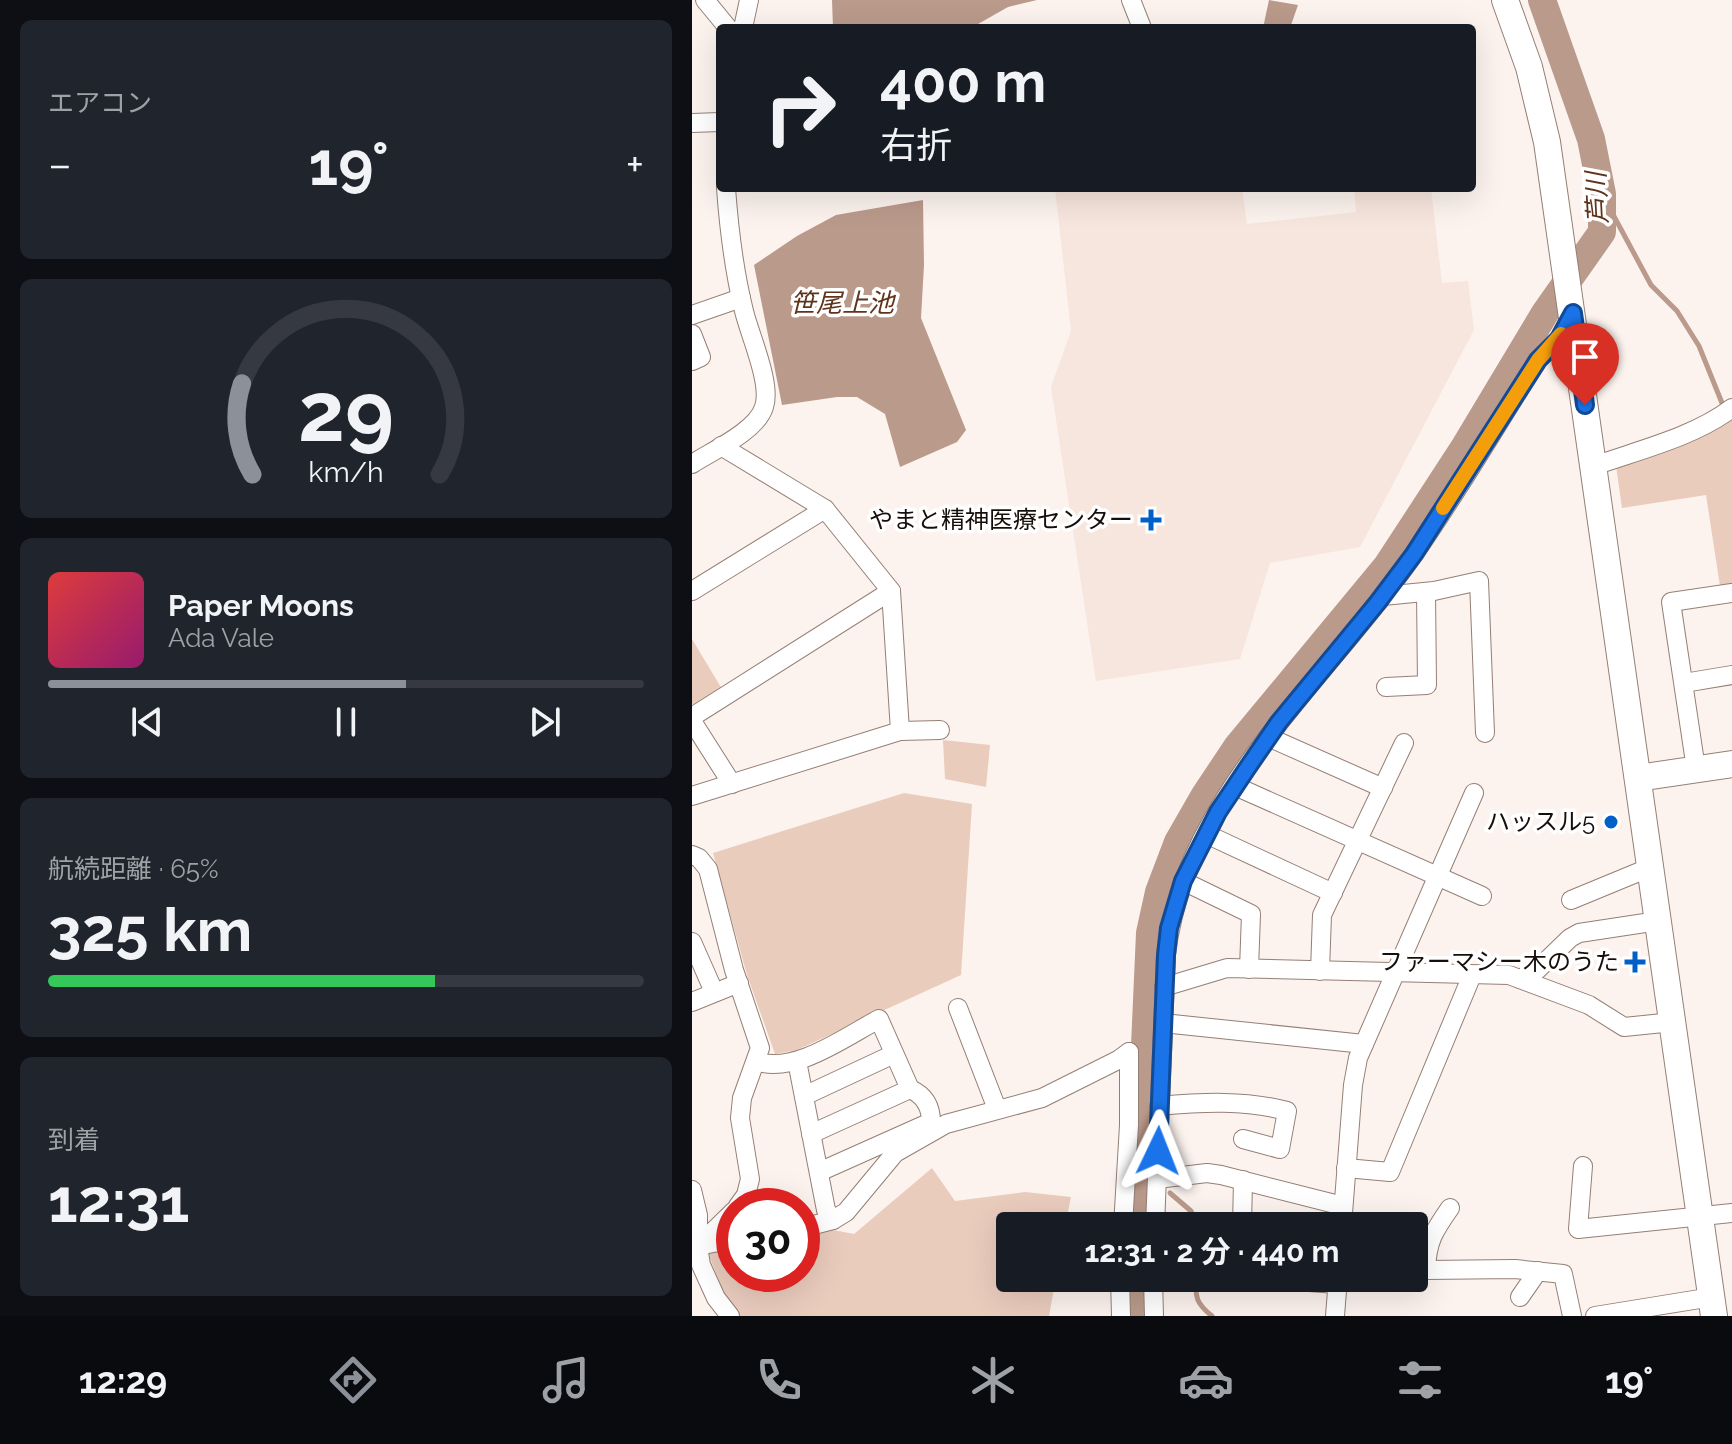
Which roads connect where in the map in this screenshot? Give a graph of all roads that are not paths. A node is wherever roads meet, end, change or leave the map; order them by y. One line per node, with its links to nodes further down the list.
1 (705, 0): 5 (street)
2 (749, 0): 6 (street)
3 (1131, 0): 7 (street)
4 (1505, 0): 12 (street)
5 (725, 24)
6 (744, 24)
7 (1140, 24)
8 (716, 122): 9 (street)
9 (692, 123)
10 (726, 192): 11 (street)
11 (741, 298): 13 (street); 17 (street)
12 (1572, 306): 19 (street); 25 (street)
13 (692, 315)
14 (692, 334): 15 (street)
15 (692, 361)
16 (1726, 413): 19 (street)
17 (721, 446): 18 (street); 20 (street)
18 (692, 464)
19 (1594, 466): 37 (street)
20 (825, 509): 21 (street); 22 (street)
21 (692, 591)
22 (891, 591): 29 (street); 31 (street)
23 (1426, 592): 25 (street); 28 (street); 32 (street)
24 (1732, 593): 27 (street)
25 (1383, 596): 33 (street)
26 (1732, 675): 27 (street)
27 (1684, 683): 36 (street)
28 (1386, 687)
29 (692, 719): 38 (street)
30 (940, 730): 31 (street)
31 (900, 731): 38 (street)
32 (1485, 733)
33 (1268, 737): 39 (street); 40 (street)
34 (1404, 743): 40 (street)
35 (1732, 764): 36 (street)
36 (1696, 769): 37 (street)
37 (1638, 778): 46 (street)
38 (732, 784): 42 (street)
39 (1235, 786): 43 (street); 44 (street)
40 (1383, 788): 44 (street)
41 (1474, 793): 47 (street)
42 (692, 796)
43 (1206, 834): 48 (street); 49 (street)
44 (1358, 840): 47 (street); 49 (street)
45 (696, 863): 59 (street)
46 (1651, 867): 51 (street); 52 (street)
47 (1437, 876): 50 (street); 56 (street)
48 (1183, 881): 54 (street); 61 (street)
49 (1333, 893): 55 (street)
50 (1482, 896)
51 (1571, 900)
52 (1658, 921): 58 (street); 64 (street)
53 (692, 942): 60 (street)
54 (1249, 969): 55 (street); 61 (street)
55 (1320, 971): 56 (street)
56 (1393, 974): 57 (street); 66 (street)
57 (1472, 975): 58 (street); 79 (street)
58 (1520, 979): 64 (street)
59 (739, 983): 62 (street); 70 (street)
60 (711, 985)
61 (1164, 987): 65 (street)
62 (692, 1002)
63 (958, 1008): 75 (street)
64 (1673, 1022): 92 (street)
65 (1163, 1023): 66 (street); 68 (street)
66 (1364, 1044): 79 (street)
67 (1129, 1052): 68 (street); 75 (street); 87 (street)
68 (1162, 1052): 74 (street)
69 (894, 1054): 71 (street); 72 (street); 73 (street)
70 (756, 1061): 71 (street); 83 (street)
71 (797, 1061): 73 (street)
72 (910, 1089): 76 (street); 80 (street)
73 (804, 1096): 76 (street)
74 (1159, 1106): 77 (street); 81 (street)
75 (997, 1109): 93 (street)
76 (811, 1134): 80 (street)
77 (1243, 1139)
78 (1583, 1166): 92 (street)
79 (1346, 1168): 85 (street)
80 (819, 1172): 93 (street)
81 (1157, 1179): 82 (street); 88 (street)
82 (1243, 1180): 85 (street); 89 (street)
83 (748, 1188)
84 (692, 1190): 97 (street)
85 (1343, 1206): 90 (street)
86 (1450, 1208): 98 (street)
87 (1124, 1212)
88 (1156, 1212)
89 (1242, 1212)
90 (1343, 1212)
91 (1732, 1213): 92 (street)
92 (1700, 1216): 103 (street)
93 (833, 1220): 94 (street)
94 (820, 1223)
95 (716, 1228): 97 (street)
96 (716, 1243): 97 (street)
97 (695, 1247): 105 (street)
98 (1538, 1271): 102 (street); 108 (street)
99 (1120, 1292): 106 (street)
100 (1153, 1292): 107 (street)
101 (1336, 1292): 104 (street)
102 (1520, 1297)
103 (1713, 1307): 109 (street)
104 (1335, 1315)
105 (730, 1316)
106 (1121, 1316)
107 (1154, 1316)
108 (1572, 1316)
109 (1600, 1316)

